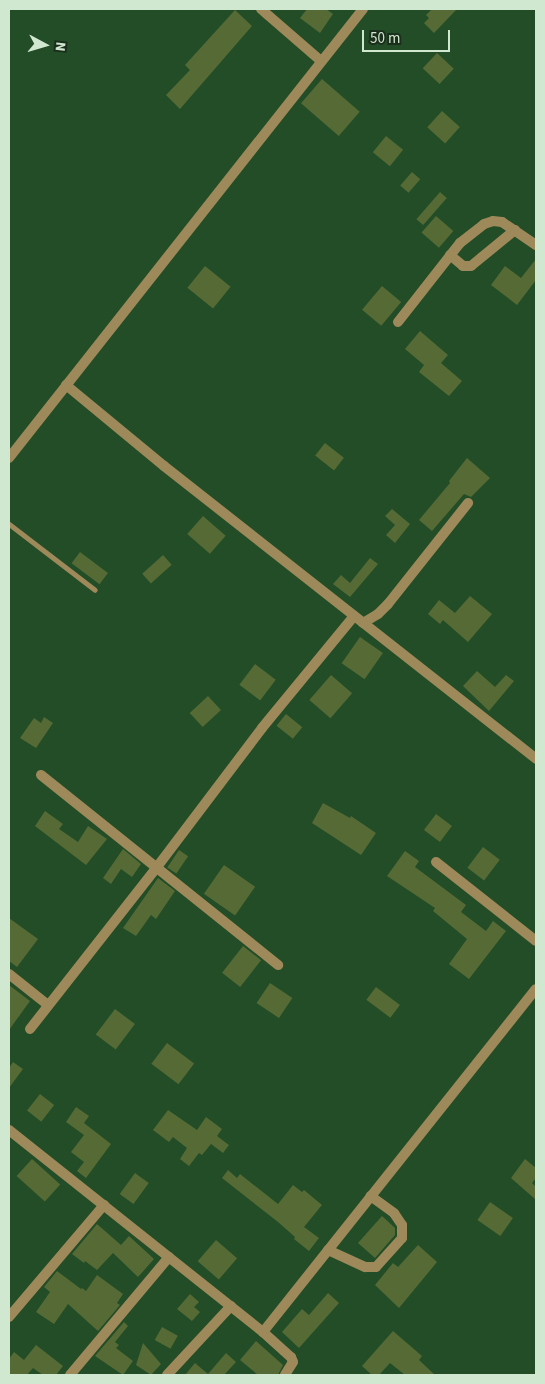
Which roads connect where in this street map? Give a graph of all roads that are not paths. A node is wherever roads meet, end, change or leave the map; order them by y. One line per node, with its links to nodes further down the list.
1 (261, 9): 3 (street)
2 (363, 9): 3 (street)
3 (321, 61): 8 (street)
4 (515, 230): 5 (street); 6 (street); 6 (street)
5 (536, 245)
6 (450, 255): 7 (street)
7 (398, 322)
8 (66, 385): 9 (street); 13 (street)
9 (9, 458)
10 (468, 503): 14 (street)
11 (9, 524): 12 (lane)
12 (95, 590)
13 (354, 616): 14 (street); 18 (street)
14 (362, 623): 15 (street)
15 (536, 758)
16 (41, 775): 18 (street)
17 (436, 862): 19 (street)
18 (157, 867): 20 (street); 23 (street)
19 (536, 941)
20 (278, 965)
21 (9, 974): 23 (street)
22 (536, 989): 26 (street)
23 (48, 1006): 24 (street)
24 (30, 1029)
25 (9, 1130): 27 (street)
26 (371, 1196): 28 (street); 28 (street)
27 (104, 1205): 29 (street); 31 (street)
28 (328, 1250): 32 (street)
29 (169, 1257): 30 (street); 33 (street)
30 (231, 1306): 32 (street); 34 (street)
31 (9, 1316)
32 (263, 1332): 35 (street)
33 (70, 1375)
34 (168, 1375)
35 (285, 1375)

